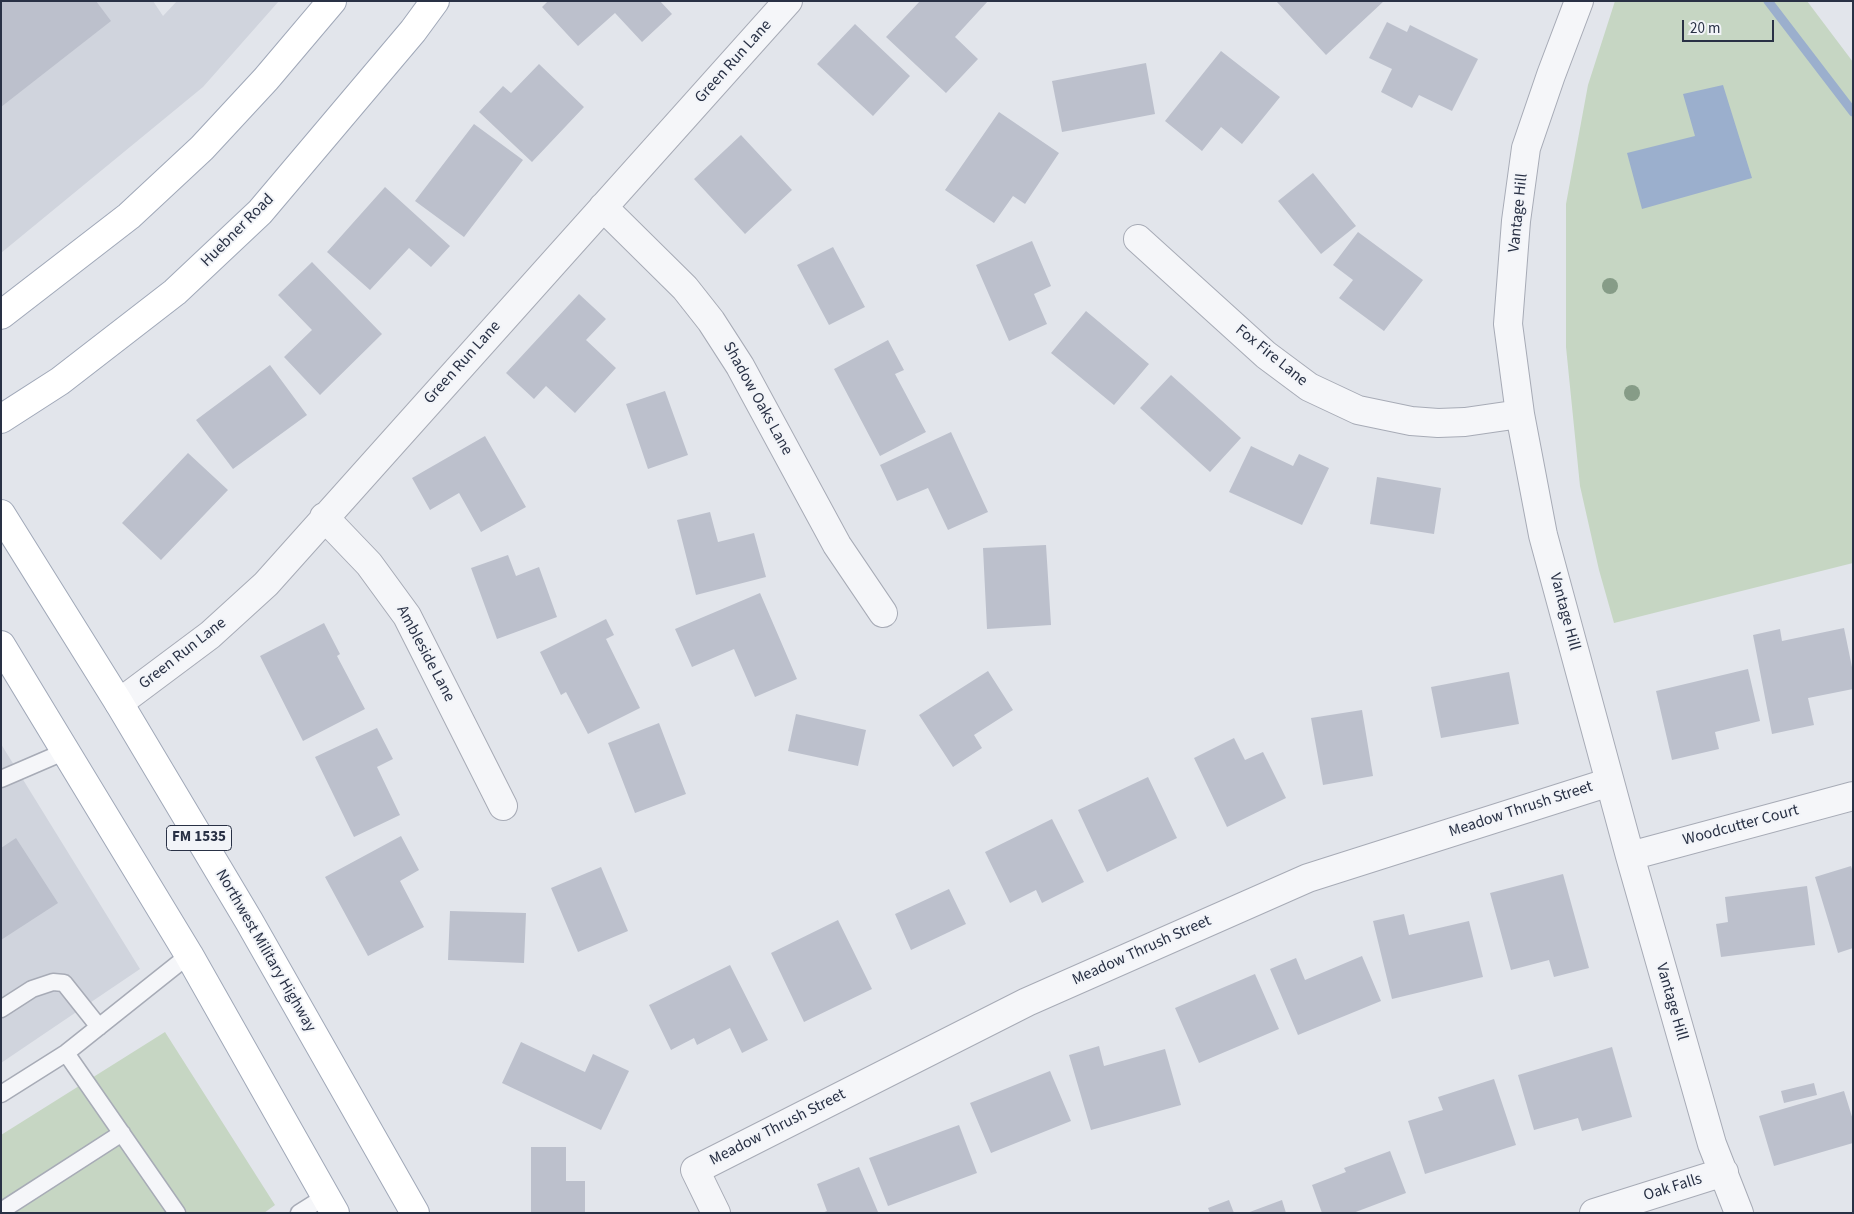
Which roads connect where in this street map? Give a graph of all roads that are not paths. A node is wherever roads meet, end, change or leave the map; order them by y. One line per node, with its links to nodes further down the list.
1 (332, 1): 7 (main road)
2 (435, 1): 9 (main road, Huebner Road)
3 (788, 1): 5 (street, Green Run Lane)
4 (1574, 3): 8 (street, Vantage Hill)
5 (603, 207): 11 (street, Green Run Lane); 12 (street, Shadow Oaks Lane)
6 (1138, 239): 8 (street, Fox Fire Lane)
7 (1, 315)
8 (1520, 414): 17 (street, Vantage Hill)
9 (1, 419)
10 (1, 514): 14 (main road, Northwest Military Highway / FM 1535)
11 (324, 517): 14 (street, Green Run Lane); 19 (street, Ambleside Lane)
12 (883, 613)
13 (1, 644): 15 (main road)
14 (119, 703): 32 (main road, Northwest Military Highway / FM 1535)
15 (66, 750): 16 (lane); 21 (main road)
16 (1, 779)
17 (1610, 782): 20 (street, Vantage Hill); 33 (street, Meadow Thrush Street)
18 (1853, 796): 20 (street, Woodcutter Court)
19 (503, 806)
20 (1630, 856): 27 (street, Vantage Hill)
21 (189, 955): 23 (lane); 28 (main road)
22 (1, 1009): 23 (lane)
23 (99, 1027): 24 (lane)
24 (66, 1053): 25 (lane); 26 (lane)
25 (1, 1094)
26 (122, 1133): 29 (lane); 30 (lane)
27 (1724, 1172): 34 (street, Oak Falls); 35 (street, Vantage Hill)
28 (330, 1204): 31 (lane)
29 (1, 1211)
30 (177, 1213)
31 (299, 1213)
32 (415, 1213)
33 (716, 1213)
34 (1594, 1213)
35 (1739, 1213)

